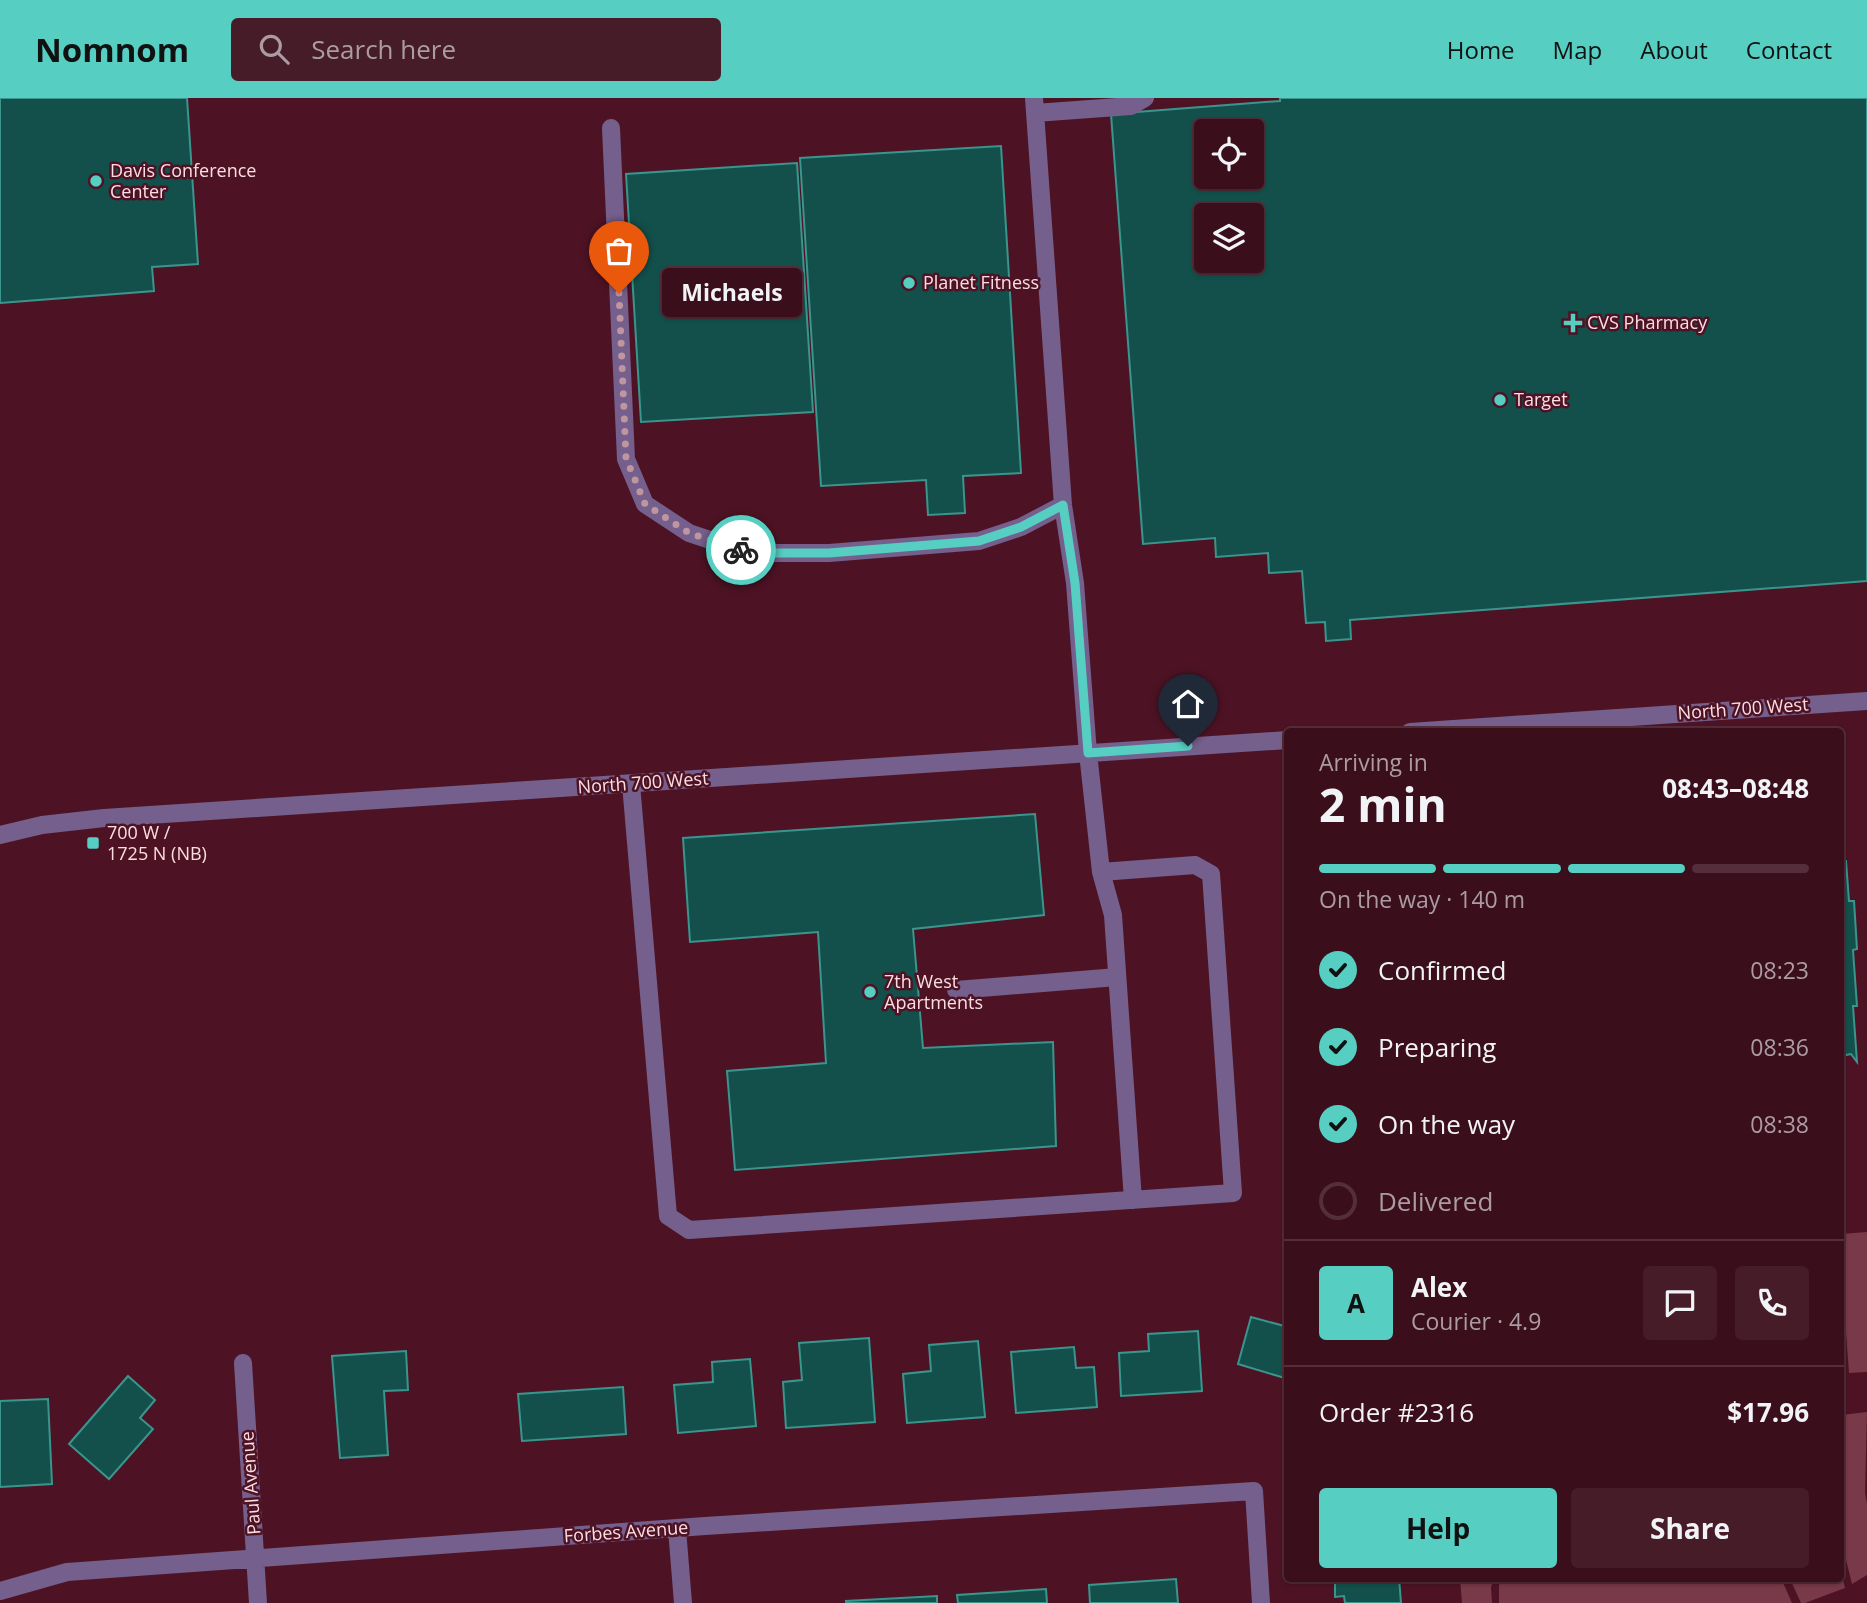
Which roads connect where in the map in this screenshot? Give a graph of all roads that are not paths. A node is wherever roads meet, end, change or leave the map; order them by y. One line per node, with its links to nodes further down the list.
1 (1145, 98): 2 (street)
2 (1035, 106): 4 (street)
3 (611, 128): 4 (street)
4 (1063, 505): 8 (street)
5 (1867, 701): 6 (street, North 700 West)
6 (1469, 728)
7 (1284, 740): 8 (street, North 700 West)
8 (1088, 753): 9 (street, North 700 West); 11 (street)
9 (631, 784): 10 (street, North 700 West); 14 (street)
10 (0, 835)
11 (1101, 872): 12 (street); 14 (street)
12 (1117, 977): 13 (street); 14 (street)
13 (957, 990)
14 (1133, 1200)
15 (243, 1363): 17 (street, Paul Avenue)
16 (677, 1529): 17 (street, Forbes Avenue); 20 (street); 21 (street, Forbes Avenue)
17 (256, 1560): 18 (street, Forbes Avenue); 19 (street, Paul Avenue)
18 (0, 1591)
19 (258, 1603)
20 (683, 1603)
21 (1261, 1603)

